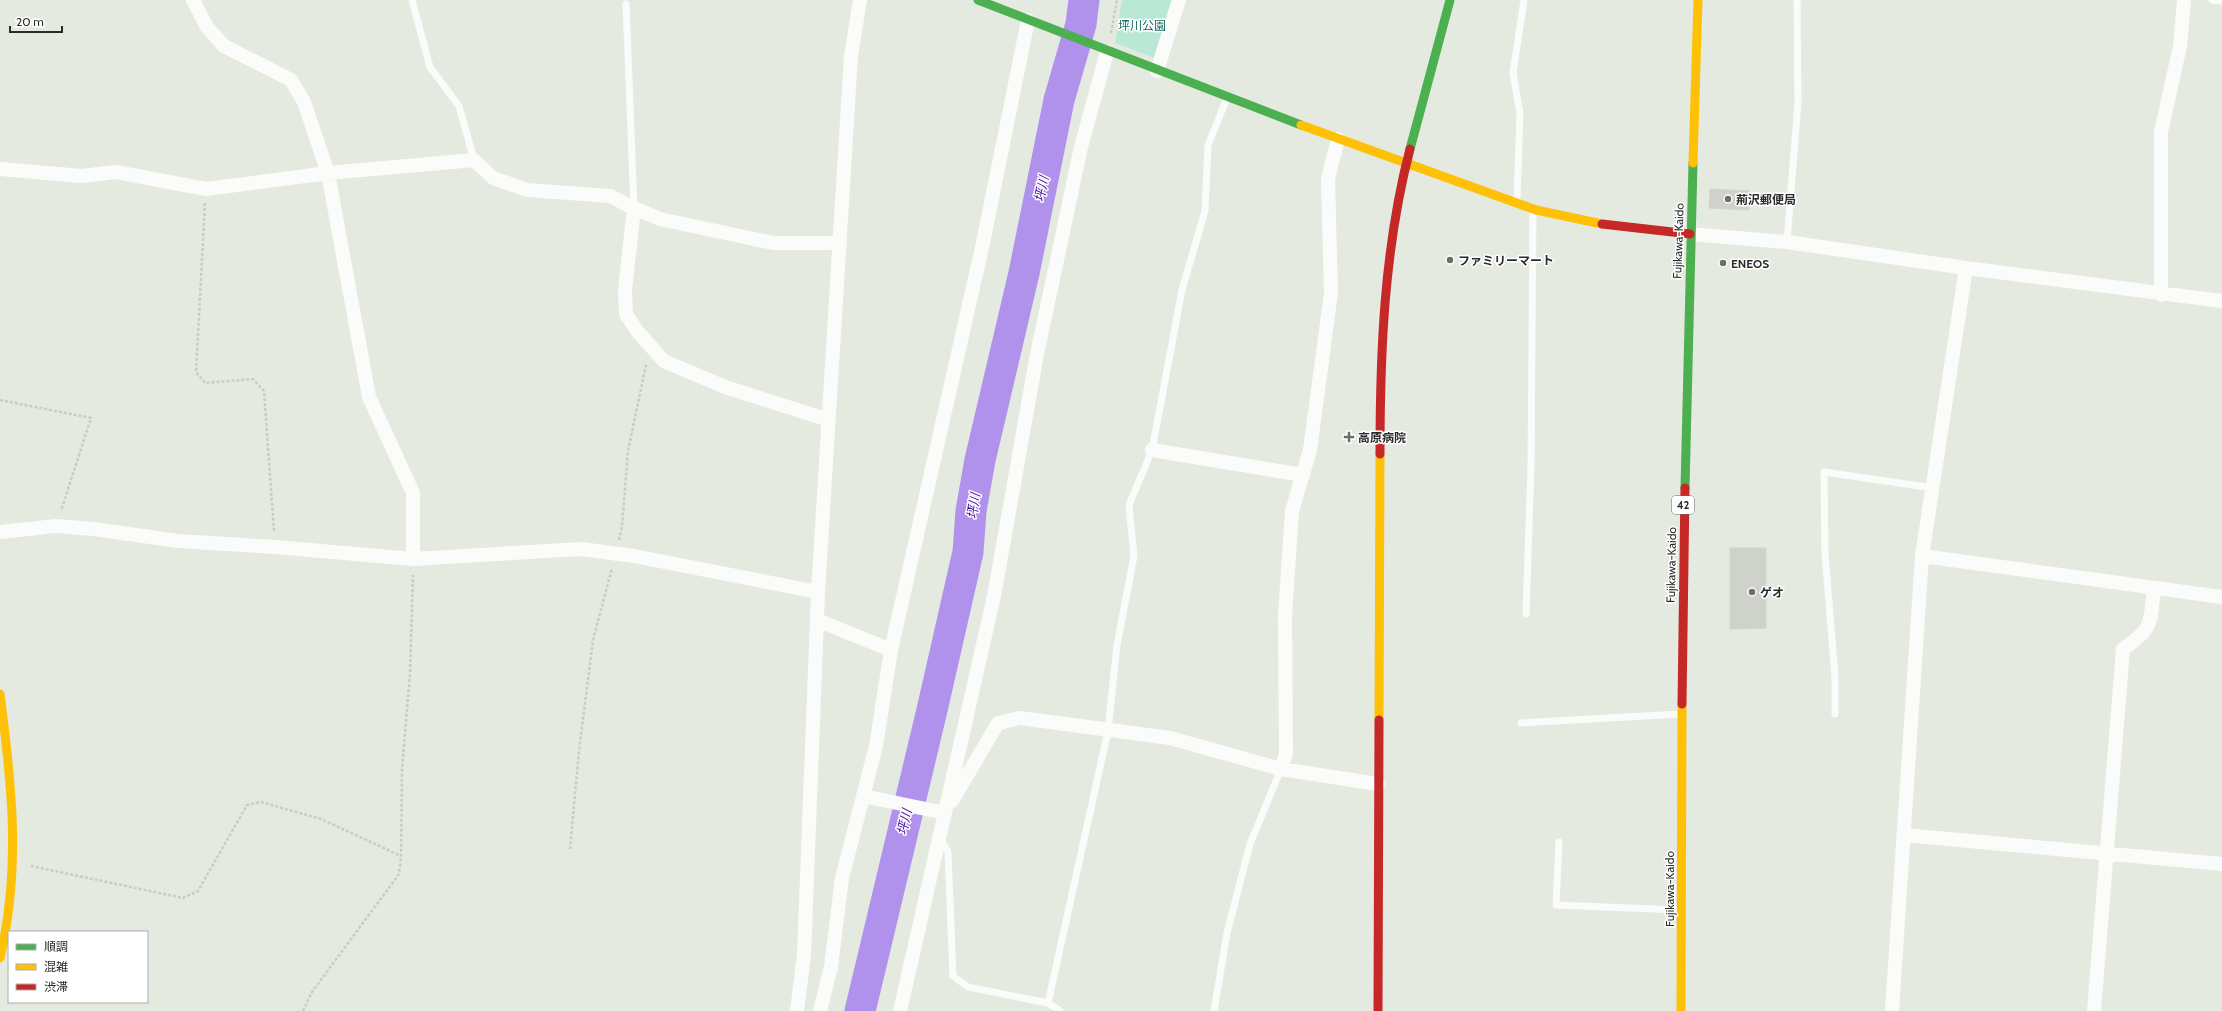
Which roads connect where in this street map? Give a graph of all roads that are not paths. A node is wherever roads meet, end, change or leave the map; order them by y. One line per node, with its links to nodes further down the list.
1 (193, 0): 22 (street)
2 (412, 0): 19 (lane)
3 (860, 0): 28 (street)
4 (978, 0): 14 (street)
5 (1179, 0): 16 (street)
6 (1450, 0): 20 (street)
7 (1524, 0): 23 (lane)
8 (1698, 0): 26 (street, Fujikawa-Kaido / 42)
9 (1797, 0): 27 (lane)
10 (2184, 0): 30 (street)
11 (2212, 0): 12 (lane)
12 (2222, 1)
13 (626, 4): 24 (lane)
14 (1032, 22): 15 (street); 44 (street)
15 (1102, 50): 16 (street); 53 (street)
16 (1157, 71): 17 (street)
17 (1227, 97): 18 (street); 33 (lane)
18 (1338, 139): 20 (street); 34 (street)
19 (474, 160): 22 (street); 24 (street)
20 (1407, 165): 23 (street); 51 (street)
21 (0, 168): 22 (street)
22 (328, 173): 38 (street)
23 (1517, 202): 25 (street)
24 (634, 208): 28 (street); 32 (street)
25 (1533, 209): 26 (street); 42 (lane)
26 (1690, 234): 27 (street); 46 (street, Fujikawa-Kaido / 42)
27 (1787, 242): 29 (street)
28 (840, 243): 32 (street)
29 (1966, 268): 30 (street); 35 (street)
30 (2161, 294): 31 (street)
31 (2222, 301)
32 (829, 420): 40 (street)
33 (1152, 450): 34 (street); 49 (lane)
34 (1303, 475): 50 (street)
35 (1933, 488): 37 (street); 47 (lane)
36 (0, 532): 38 (street)
37 (1922, 556): 39 (street); 54 (street)
38 (414, 559): 40 (street)
39 (2154, 588): 41 (street); 57 (street)
40 (818, 592): 43 (street)
41 (2222, 597)
42 (1526, 614)
43 (817, 620): 44 (street); 62 (street)
44 (891, 650): 52 (street)
45 (0, 694): 60 (street)
46 (1682, 714): 48 (lane); 59 (street, Fujikawa-Kaido / 42)
47 (1835, 714)
48 (1521, 723)
49 (1108, 730): 50 (street); 53 (street); 61 (lane)
50 (1281, 769): 51 (street); 66 (lane)
51 (1378, 784): 67 (street)
52 (869, 797): 53 (street); 63 (street)
53 (940, 812): 55 (street)
54 (1904, 835): 57 (street); 69 (street)
55 (940, 838): 61 (lane); 64 (street)
56 (1559, 842): 59 (lane)
57 (2108, 853): 58 (street); 70 (street)
58 (2222, 864)
59 (1681, 910): 68 (street, Fujikawa-Kaido / 42)
60 (0, 958)
61 (1048, 1003): 65 (lane)
62 (796, 1011)
63 (820, 1011)
64 (900, 1011)
65 (1060, 1011)
66 (1214, 1011)
67 (1378, 1011)
68 (1680, 1011)
69 (1892, 1011)
70 (2094, 1011)

